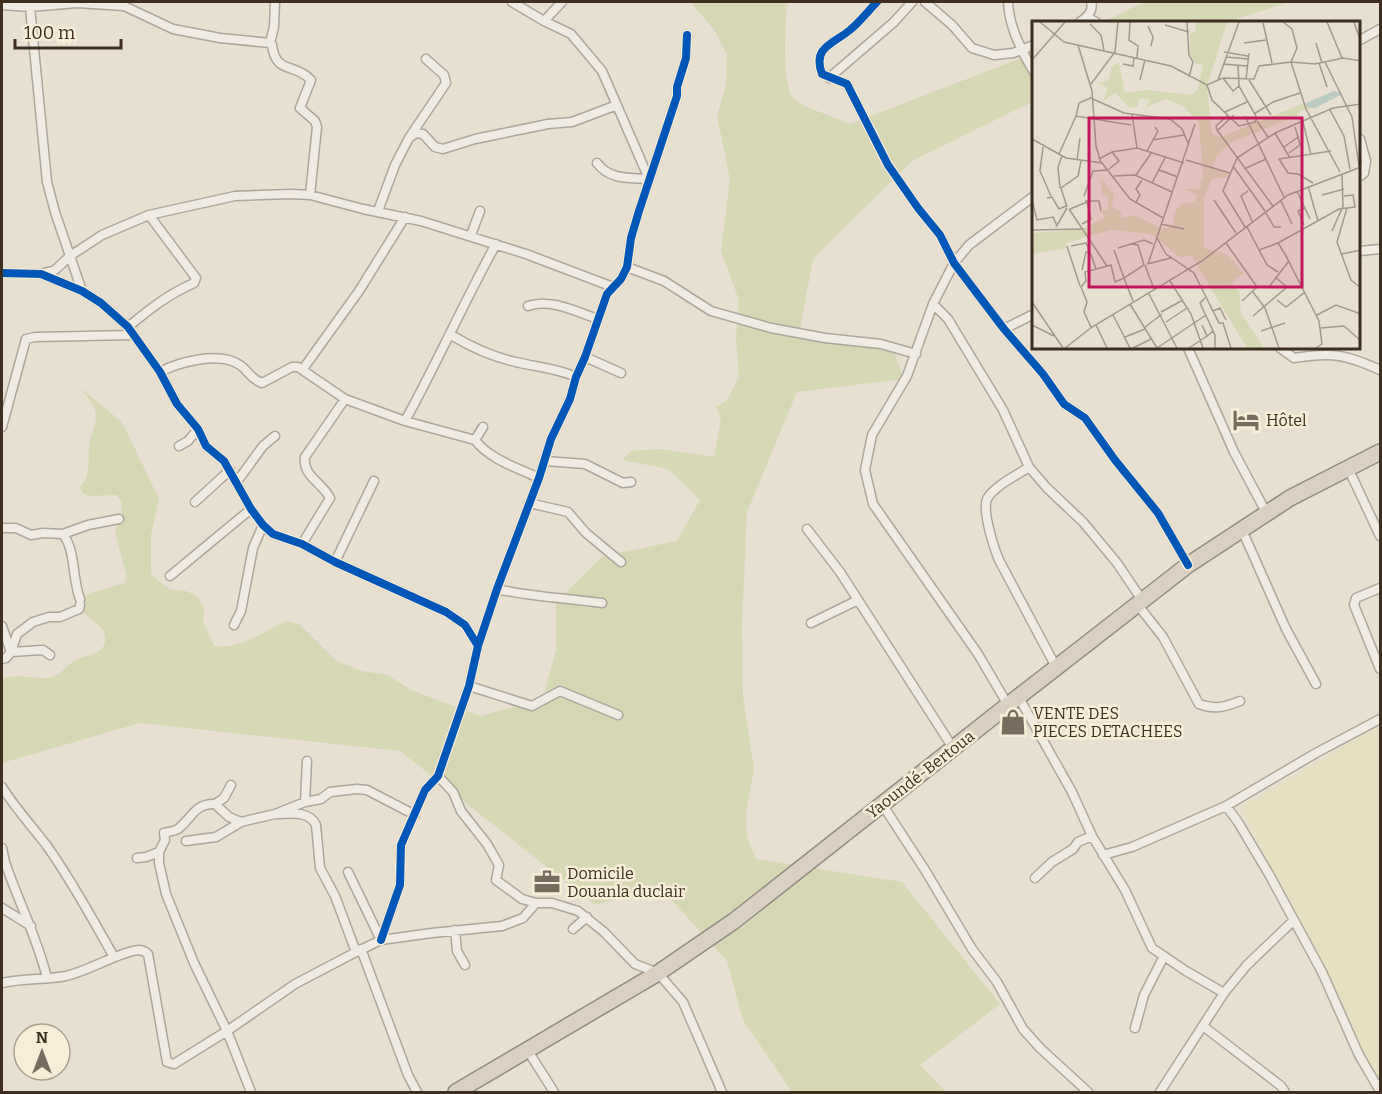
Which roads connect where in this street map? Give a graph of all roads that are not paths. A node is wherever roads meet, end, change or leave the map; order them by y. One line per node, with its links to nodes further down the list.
1 (275, 2): 17 (street)
2 (512, 2): 13 (street)
3 (562, 2): 13 (street)
4 (877, 2): 22 (street)
5 (912, 2): 22 (street)
6 (925, 2): 19 (street)
7 (1008, 2): 19 (street)
8 (1091, 2): 12 (street)
9 (108, 3): 10 (street); 17 (street)
10 (31, 4): 11 (street); 39 (street)
11 (2, 5)
12 (1084, 20)
13 (544, 21): 23 (street)
14 (1380, 29): 16 (street)
15 (687, 34): 28 (street)
16 (1361, 39)
17 (270, 43): 29 (street)
18 (1032, 46): 19 (street)
19 (1021, 51): 21 (street)
20 (426, 59): 24 (street)
21 (1032, 69)
22 (830, 78): 40 (street)
23 (617, 105): 24 (street); 28 (street)
24 (409, 138): 31 (street)
25 (1361, 145): 27 (street)
26 (597, 163): 28 (street)
27 (1361, 174)
28 (649, 178): 41 (street)
29 (309, 195): 31 (street); 33 (street)
30 (1032, 198): 40 (street)
31 (378, 211): 34 (street)
32 (480, 211): 35 (street)
33 (149, 215): 39 (street); 50 (street)
34 (405, 217): 35 (street); 58 (street)
35 (471, 235): 36 (street)
36 (496, 244): 44 (street); 53 (street)
37 (1380, 249): 38 (street)
38 (1361, 251)
39 (70, 256): 43 (street); 45 (street)
40 (954, 263): 46 (street); 51 (street)
41 (627, 267): 44 (street); 56 (street)
42 (2, 273): 43 (street)
43 (41, 274): 45 (street)
44 (613, 287): 49 (street)
45 (82, 291): 50 (street)
46 (933, 304): 56 (street); 73 (street)
47 (528, 306): 49 (street)
48 (1032, 315): 51 (street)
49 (598, 319): 57 (street)
50 (128, 327): 52 (street)
51 (1004, 329): 94 (street)
52 (133, 335): 60 (street); 66 (street)
53 (450, 335): 62 (street); 64 (street)
54 (1189, 350): 83 (street)
55 (1283, 350): 59 (street)
56 (916, 354): 112 (street)
57 (585, 357): 61 (street); 62 (street)
58 (303, 369): 60 (street); 63 (street)
59 (1380, 370)
60 (160, 372): 67 (street)
61 (621, 373)
62 (576, 376): 72 (street)
63 (345, 399): 64 (street); 91 (street)
64 (405, 421): 69 (street)
65 (483, 426): 69 (street)
66 (2, 427)
67 (198, 429): 70 (street); 75 (street)
68 (275, 436): 78 (street)
69 (475, 440): 76 (street)
70 (179, 446)
71 (1380, 452): 74 (highway, Yaoundé-Bertoua)
72 (545, 461): 76 (street); 79 (street)
73 (1029, 467): 99 (street); 108 (street)
74 (1348, 468): 83 (highway, Yaoundé-Bertoua); 90 (street)
75 (230, 470): 78 (street); 80 (street)
76 (539, 478): 81 (street)
77 (374, 481): 92 (street)
78 (237, 483): 82 (street)
79 (631, 483)
80 (195, 502)
81 (529, 503): 93 (street); 97 (street)
82 (251, 509): 85 (street); 95 (street)
83 (1267, 514): 88 (highway, Yaoundé-Bertoua)
84 (118, 519): 89 (street)
85 (263, 525): 91 (street); 102 (street)
86 (2, 528): 89 (street)
87 (807, 529): 98 (street)
88 (1242, 530): 94 (highway, Yaoundé-Bertoua); 110 (street)
89 (63, 534): 105 (street)
90 (1380, 536)
91 (302, 544): 92 (street)
92 (335, 562): 104 (street)
93 (621, 562)
94 (1188, 566): 99 (highway, Yaoundé-Bertoua)
95 (170, 576)
96 (1380, 588): 109 (street)
97 (497, 589): 100 (street); 104 (street)
98 (858, 600): 101 (street); 116 (street)
99 (1139, 602): 108 (highway, Yaoundé-Bertoua); 113 (street)
100 (602, 603)
101 (811, 623)
102 (234, 625)
103 (2, 626): 105 (street)
104 (478, 646): 111 (street)
105 (11, 652): 106 (street); 107 (street)
106 (50, 655)
107 (2, 659)
108 (1056, 667): 112 (highway, Yaoundé-Bertoua)
109 (1380, 669)
110 (1316, 684)
111 (469, 686): 114 (street); 118 (street)
112 (1013, 700): 116 (highway, Yaoundé-Bertoua); 128 (street)
113 (1240, 701)
114 (618, 715)
115 (1380, 719): 124 (street)
116 (953, 748): 123 (highway, Yaoundé-Bertoua)
117 (307, 761): 121 (street)
118 (438, 776): 126 (street); 137 (street)
119 (231, 784): 122 (street)
120 (2, 787): 147 (street)
121 (305, 802): 125 (street); 126 (street)
122 (215, 804): 127 (street); 131 (street)
123 (882, 804): 149 (highway, Yaoundé-Bertoua); 163 (street)
124 (1226, 806): 132 (street); 140 (street)
125 (275, 814): 127 (street); 145 (street)
126 (415, 815): 144 (street)
127 (240, 822): 129 (street)
128 (1092, 836): 132 (street); 136 (street)
129 (186, 841)
130 (2, 848): 134 (street)
131 (159, 852): 133 (street); 155 (street)
132 (1103, 855): 146 (street)
133 (137, 858)
134 (3, 862): 141 (street)
135 (348, 872): 144 (street)
136 (1035, 878)
137 (536, 903): 139 (street); 143 (street)
138 (2, 908): 141 (street)
139 (587, 917): 142 (street); 149 (street)
140 (1293, 921): 152 (street); 157 (street)
141 (31, 926): 150 (street)
142 (573, 929)
143 (454, 930): 144 (street); 148 (street)
144 (381, 940): 145 (street)
145 (358, 950): 155 (street); 159 (street)
146 (1164, 956): 152 (street); 154 (street)
147 (114, 957): 150 (street); 155 (street)
148 (465, 965)
149 (658, 973): 156 (highway, Yaoundé-Bertoua); 162 (street)
150 (48, 978): 151 (street)
151 (2, 983)
152 (1224, 993): 153 (street)
153 (1203, 1026): 164 (street); 165 (street)
154 (1135, 1028)
155 (227, 1031): 158 (street)
156 (528, 1051): 160 (highway, Yaoundé-Bertoua); 161 (street)
157 (1380, 1091)
158 (251, 1092)
159 (417, 1092)
160 (456, 1092)
161 (554, 1092)
162 (723, 1092)
163 (1088, 1092)
164 (1160, 1092)
165 (1285, 1092)

